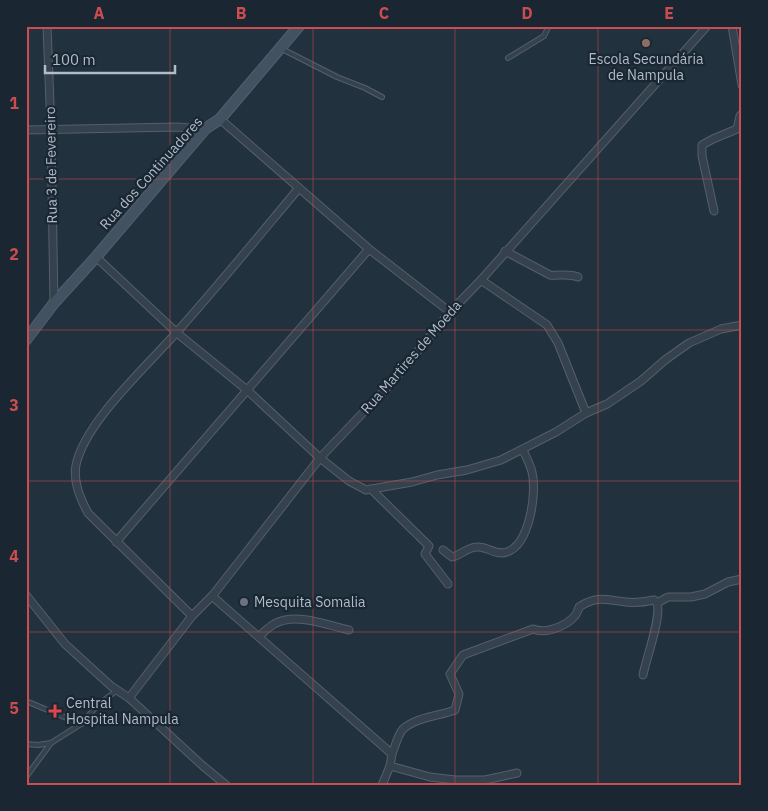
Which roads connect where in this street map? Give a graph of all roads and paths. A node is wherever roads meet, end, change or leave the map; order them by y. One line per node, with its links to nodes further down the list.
1 (47, 26): 14 (street, Rua 3 de Fevereiro)
2 (299, 26): 6 (street, Rua dos Continuadores)
3 (549, 26): 7 (lane)
4 (706, 26): 18 (street, Rua Martires de Moeda)
5 (732, 26): 8 (street)
6 (280, 48): 9 (lane); 11 (street, Rua dos Continuadores)
7 (508, 58)
8 (742, 85)
9 (382, 97)
10 (742, 114): 16 (street)
11 (220, 118): 12 (street, Rua dos Continuadores); 15 (street)
12 (205, 129): 14 (street); 19 (street, Rua dos Continuadores)
13 (26, 130): 14 (street)
14 (51, 130): 22 (street, Rua 3 de Fevereiro)
15 (299, 188): 17 (street); 25 (street)
16 (714, 211)
17 (369, 248): 23 (street); 27 (street)
18 (505, 251): 20 (street); 21 (street, Rua Martires de Moeda)
19 (96, 257): 22 (street, Rua dos Continuadores); 25 (street)
20 (578, 276)
21 (481, 280): 23 (street, Rua Martires de Moeda); 28 (street)
22 (54, 303): 26 (street, Rua dos Continuadores)
23 (450, 312): 30 (street, Rua Martires de Moeda)
24 (742, 325): 28 (street)
25 (176, 333): 27 (street); 32 (street)
26 (26, 340)
27 (246, 390): 30 (street); 32 (street)
28 (586, 413): 29 (street)
29 (523, 450): 31 (street); 33 (street)
30 (320, 458): 31 (street); 37 (street, Rua Martires de Moeda)
31 (371, 489): 35 (street)
32 (116, 542): 39 (street)
33 (443, 550)
34 (742, 579): 38 (street)
35 (448, 584)
36 (26, 595): 44 (street)
37 (212, 596): 39 (street, Rua Martires de Moeda); 41 (street)
38 (657, 603): 42 (street); 50 (street)
39 (192, 616): 45 (street, Rua Martires de Moeda)
40 (348, 630): 41 (street)
41 (258, 636): 50 (street)
42 (643, 675)
43 (26, 688): 46 (lane)
44 (117, 690): 45 (street); 47 (lane)
45 (129, 698): 54 (street)
46 (26, 700): 47 (lane)
47 (81, 724): 48 (lane)
48 (51, 743): 49 (lane); 53 (lane)
49 (26, 744)
50 (392, 754): 51 (street)
51 (390, 766): 52 (street); 55 (street)
52 (517, 773)
53 (26, 777)
54 (226, 785)
55 (382, 785)

